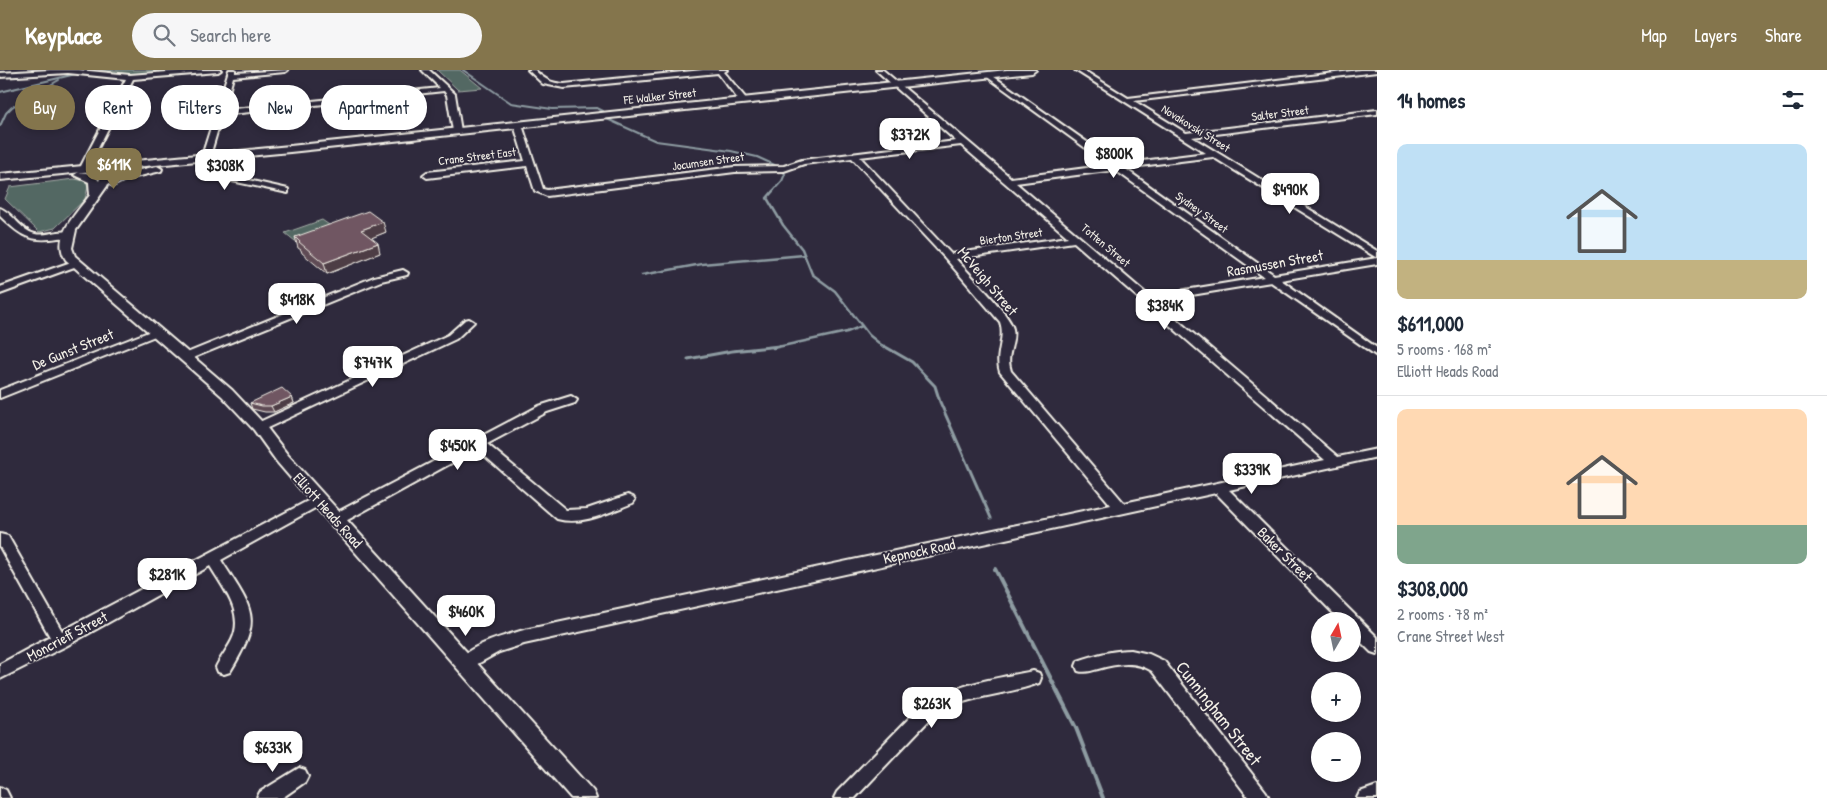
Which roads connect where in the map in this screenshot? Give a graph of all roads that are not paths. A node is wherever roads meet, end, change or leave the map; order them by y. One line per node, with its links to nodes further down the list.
1 (218, 70): 15 (street)
2 (285, 70): 12 (street)
3 (425, 70): 18 (street)
4 (531, 70): 11 (street)
5 (719, 70): 6 (street); 11 (street); 19 (street)
6 (724, 70)
7 (879, 70): 16 (street, Totten Street)
8 (1032, 70): 14 (main road, FE Walker Street)
9 (1078, 70): 20 (street, Novakovski Street)
10 (1377, 70): 20 (street)
11 (695, 71)
12 (231, 72): 17 (street)
13 (0, 75): 15 (street)
14 (988, 75): 16 (main road, FE Walker Street); 34 (street, Sydney Street)
15 (130, 77): 36 (street)
16 (896, 84): 19 (main road, FE Walker Street); 27 (street, Totten Street)
17 (227, 85)
18 (447, 90): 21 (street); 25 (street)
19 (744, 100): 23 (main road, FE Walker Street)
20 (1126, 100): 26 (street, Novakovski Street)
21 (239, 111)
22 (1377, 112): 26 (street, Salter Street)
23 (518, 125): 25 (main road, FE Walker Street); 33 (street)
24 (216, 130): 32 (street)
25 (458, 131): 28 (main road, FE Walker Street)
26 (1185, 136): 29 (street, Novakovski Street)
27 (964, 142): 31 (street, Jocumsen Street); 39 (street, Totten Street)
28 (290, 149): 30 (main road, FE Walker Street)
29 (1215, 154): 34 (street); 48 (street, Novakovski Street)
30 (237, 155): 32 (main road, FE Walker Street); 42 (street)
31 (854, 156): 33 (street, Jocumsen Street); 49 (street, McVeigh Street)
32 (211, 158): 35 (main road, FE Walker Street); 40 (main road)
33 (530, 163): 37 (street, Crane Street East)
34 (1118, 167): 39 (street); 53 (street, Sydney Street)
35 (115, 168): 36 (main road, FE Walker Street); 40 (street); 43 (street)
36 (82, 171): 38 (main road, FE Walker Street); 41 (main road, FE Walker Street); 43 (street)
37 (428, 175)
38 (0, 177)
39 (1010, 181): 47 (street, Totten Street)
40 (112, 183): 45 (street)
41 (0, 184)
42 (285, 190)
43 (95, 196): 45 (street)
44 (0, 211): 46 (street)
45 (81, 215): 46 (street)
46 (68, 234): 51 (street)
47 (1077, 239): 49 (street, Bierton Street); 55 (street, Totten Street)
48 (1377, 255)
49 (950, 257): 69 (street, McVeigh Street)
50 (1377, 261): 53 (street, Rasmussen Street)
51 (74, 264): 54 (street); 57 (street, Elliott Heads Road)
52 (402, 273): 59 (street)
53 (1272, 278): 55 (street, Rasmussen Street); 58 (street, Sydney Street)
54 (0, 290)
55 (1149, 299): 65 (street, Totten Street)
56 (469, 322): 62 (street)
57 (156, 332): 59 (street, Elliott Heads Road); 60 (street, De Gunst Street)
58 (1377, 353)
59 (186, 357): 62 (street, Elliott Heads Road)
60 (0, 394)
61 (570, 400): 63 (street)
62 (259, 427): 67 (street, Elliott Heads Road)
63 (478, 444): 68 (street); 70 (street)
64 (1377, 453): 65 (street, Kepnock Road)
65 (1336, 462): 66 (street, Kepnock Road)
66 (1219, 488): 69 (street, Kepnock Road); 73 (street, Baker Street)
67 (319, 500): 70 (street, Elliott Heads Road); 72 (street, Moncrieff Street)
68 (628, 500)
69 (1121, 508): 77 (street, Kepnock Road)
70 (337, 520): 77 (street, Elliott Heads Road)
71 (0, 539): 75 (street)
72 (213, 559): 75 (street, Moncrieff Street); 79 (street)
73 (1342, 612)
74 (1361, 631): 76 (street, Baker Street)
75 (60, 641): 80 (street, Moncrieff Street)
76 (1377, 647)
77 (466, 662): 85 (street, Elliott Heads Road)
78 (1084, 666): 87 (street, Cunningham Street)
79 (224, 667)
80 (0, 672)
81 (1033, 678): 86 (street)
82 (299, 776): 84 (street)
83 (1377, 794): 88 (street)
84 (266, 798)
85 (586, 798)
86 (843, 798)
87 (1260, 798)
88 (1366, 798)

